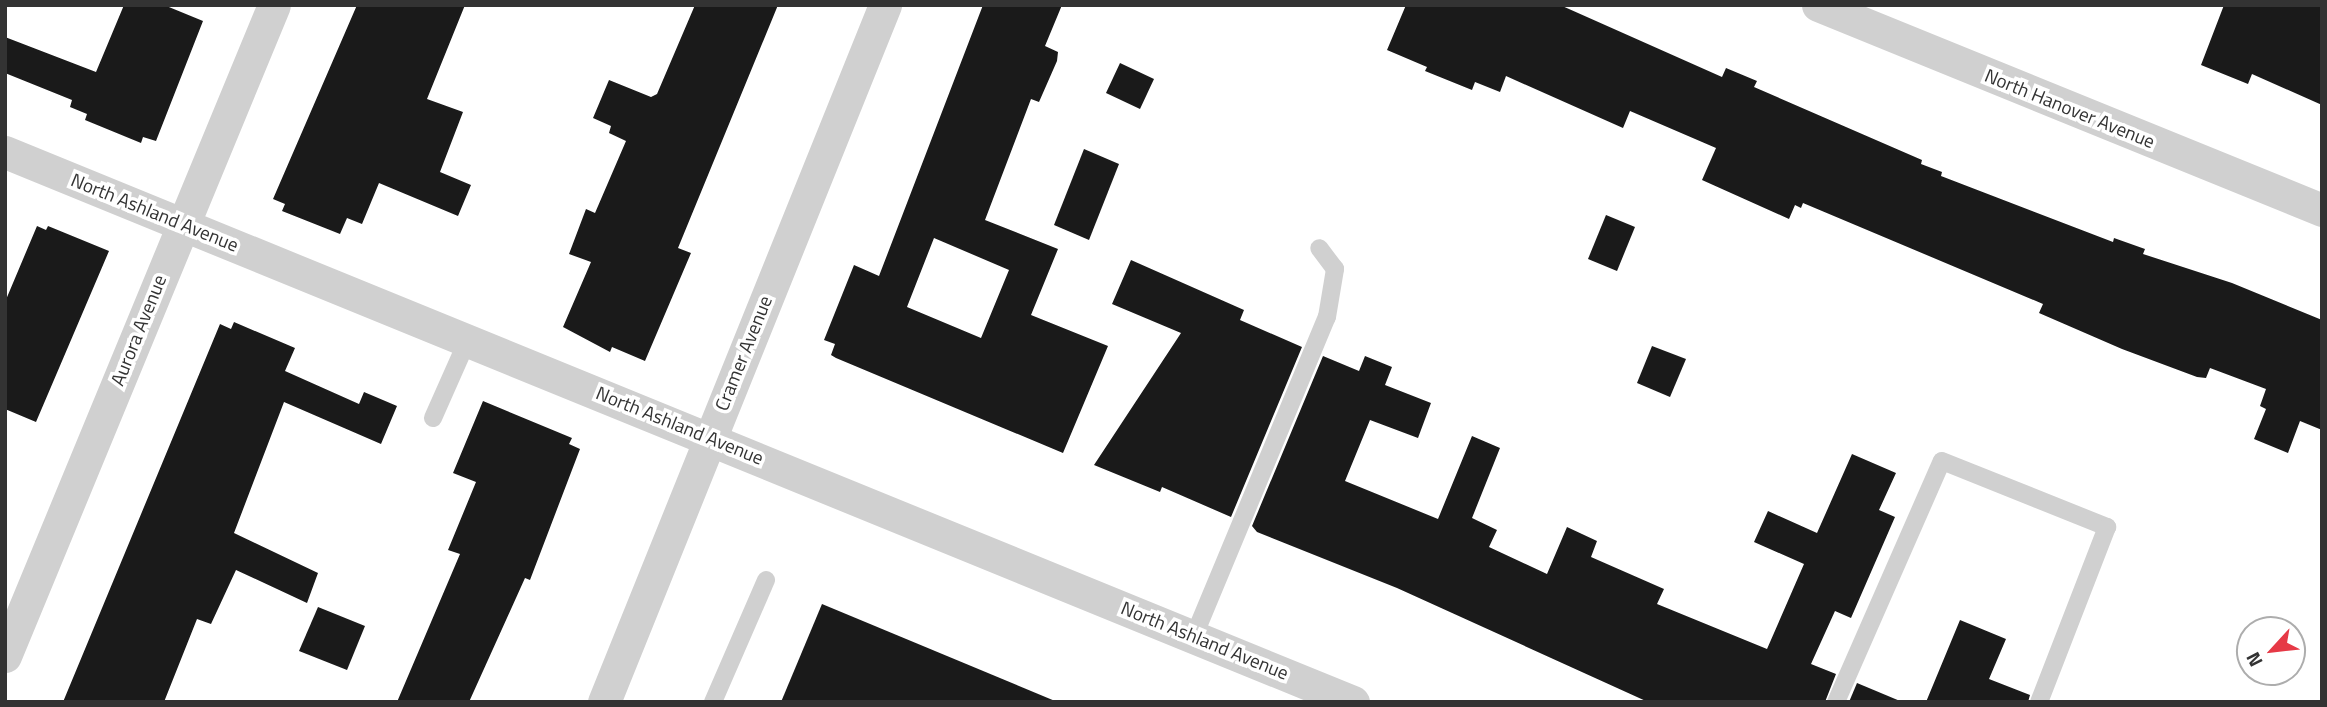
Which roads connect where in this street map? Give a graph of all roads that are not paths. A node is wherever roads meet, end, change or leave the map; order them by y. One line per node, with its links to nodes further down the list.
1 (274, 5): 6 (street, Aurora Avenue)
2 (884, 5): 10 (street, Cramer Avenue)
3 (1818, 5): 5 (street, North Hanover Avenue)
4 (5, 152): 6 (street, North Ashland Avenue)
5 (2322, 211)
6 (182, 222): 8 (street, North Ashland Avenue); 13 (street, Aurora Avenue)
7 (1320, 248): 12 (lane)
8 (468, 339): 9 (lane); 10 (street, North Ashland Avenue)
9 (433, 418)
10 (709, 437): 12 (street, North Ashland Avenue); 15 (street, Cramer Avenue)
11 (766, 580): 16 (lane)
12 (1194, 636): 14 (street, North Ashland Avenue)
13 (5, 656)
14 (1332, 698)
15 (604, 702)
16 (713, 702)
17 (1836, 702): 18 (lane)
18 (2039, 702)

